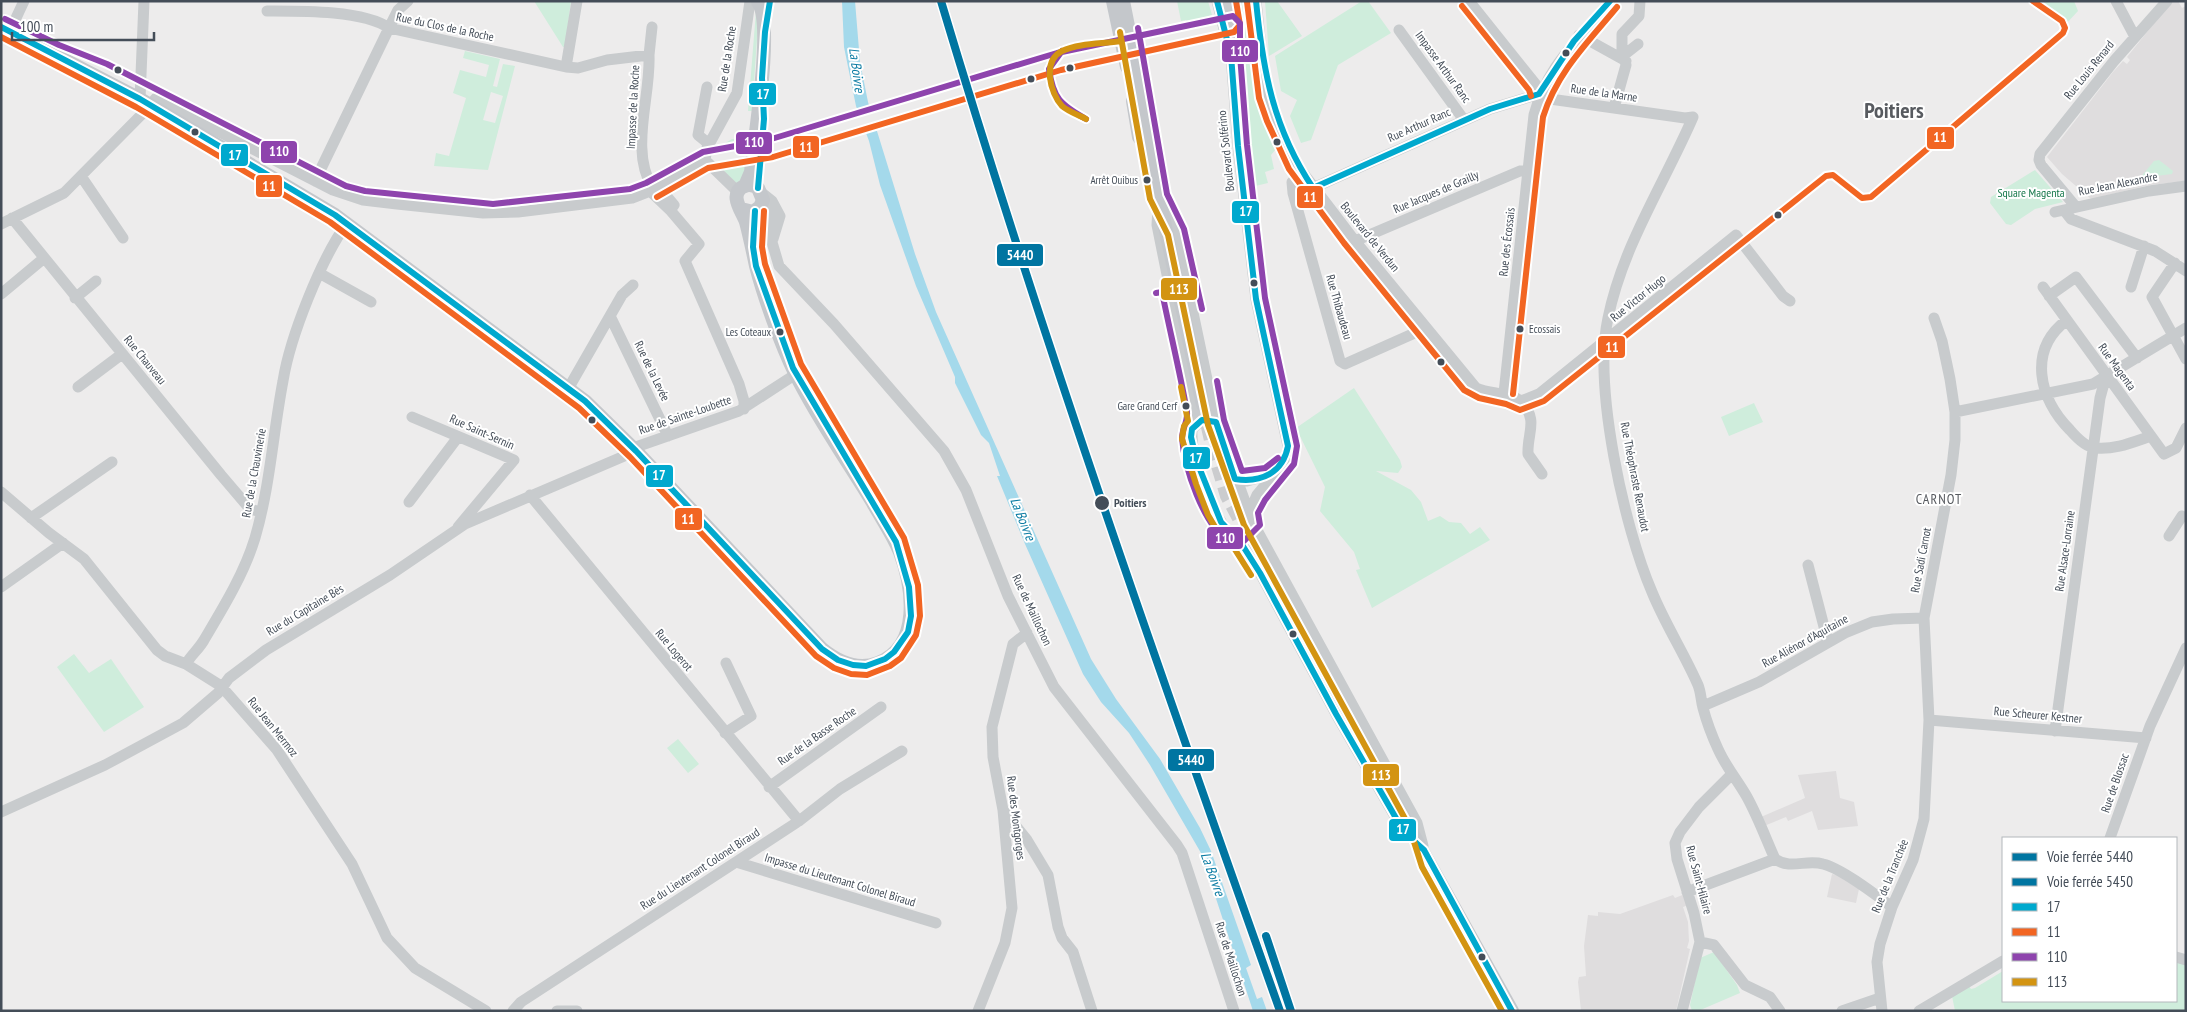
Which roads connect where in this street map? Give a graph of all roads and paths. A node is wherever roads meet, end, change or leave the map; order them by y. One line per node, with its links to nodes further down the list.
1 (24, 1): 21 (street)
2 (144, 1): 32 (street)
3 (408, 1): 17 (street)
4 (577, 1): 29 (street)
5 (1113, 1): 37 (main road)
6 (1123, 1): 37 (main road)
7 (1217, 1): 27 (street, Boulevard Solférino)
8 (1227, 1): 27 (street, Boulevard Solférino)
9 (1256, 1): 40 (street, Boulevard de Verdun)
10 (1469, 1): 31 (street)
11 (1610, 1): 23 (street, Rue des Écossais)
12 (1640, 1): 28 (street)
13 (2116, 1): 24 (street)
14 (2166, 1): 24 (street, Rue Louis Renard)
15 (760, 2): 36 (street, Rue de la Roche); 47 (main road)
16 (301, 6): 18 (street); 20 (street)
17 (395, 6): 20 (street)
18 (267, 11)
19 (652, 27): 26 (street, Impasse de la Roche)
20 (388, 28): 29 (street, Rue du Clos de la Roche); 42 (street, Rue du Clos de la Roche)
21 (6, 29): 32 (main road)
22 (1399, 30): 35 (street, Impasse Arthur Ranc)
23 (1579, 36): 28 (street); 31 (street, Rue des Écossais)
24 (2135, 37): 48 (street, Rue Louis Renard)
25 (1638, 44): 28 (street)
26 (649, 55): 29 (street, Impasse de la Roche); 45 (street, Impasse de la Roche)
27 (1231, 56): 97 (street, Boulevard Solférino)
28 (1625, 58): 33 (street)
29 (566, 67)
30 (707, 87): 36 (street, Rue de la Roche)
31 (1540, 94): 33 (street, Rue de la Marne); 35 (street, Rue Arthur Ranc); 39 (street, Rue des Écossais)
32 (146, 98): 41 (street); 42 (street); 50 (main road)
33 (1614, 108): 34 (street, Rue de la Marne)
34 (1693, 117): 71 (street, Rue Théophraste Renaudot)
35 (1464, 120): 44 (street, Rue Arthur Ranc)
36 (709, 144): 38 (street, Rue de la Roche)
37 (1149, 151): 46 (main road)
38 (705, 160): 45 (street); 47 (street)
39 (1528, 170): 52 (street, Rue Jacques de Grailly); 79 (street, Rue des Écossais)
40 (1302, 173): 44 (street, Boulevard de Verdun); 68 (street, Rue Thibaudeau)
41 (81, 176): 49 (street); 51 (street)
42 (315, 181): 45 (street)
43 (2186, 186): 48 (street, Rue Jean Alexandre)
44 (1313, 188): 52 (street, Boulevard de Verdun)
45 (654, 189): 84 (street)
46 (1159, 197): 83 (main road); 88 (street); 89 (street)
47 (751, 198): 75 (main road); 114 (street, Rue de Maillochon)
48 (2076, 207): 53 (street, Rue Jean Alexandre)
49 (6, 221): 54 (street, Rue Chauveau)
50 (347, 223): 57 (street, Rue de la Chauvinerie); 78 (main road)
51 (123, 238)
52 (1355, 241): 68 (street, Boulevard de Verdun)
53 (2144, 246): 55 (street); 60 (street)
54 (43, 259): 61 (street); 62 (street, Rue Chauveau)
55 (2175, 263): 56 (street); 70 (street)
56 (2186, 271)
57 (319, 273): 64 (street); 103 (street, Rue de la Chauvinerie)
58 (96, 281): 62 (street)
59 (633, 285): 65 (street)
60 (2131, 287)
61 (1, 294)
62 (75, 298): 72 (street, Rue Chauveau)
63 (1790, 301): 71 (street, Rue Victor Hugo)
64 (371, 302)
65 (611, 318): 78 (street); 91 (street, Rue de la Levée)
66 (1934, 318): 86 (street, Rue Sadi Carnot)
67 (2067, 320): 73 (street, Rue Magenta); 76 (street, Rue Magenta); 80 (street)
68 (1426, 328): 79 (street, Boulevard de Verdun)
69 (2186, 328): 70 (street)
70 (2173, 336): 73 (street); 74 (street)
71 (1605, 342): 81 (street, Rue Victor Hugo); 121 (street, Rue Théophraste Renaudot)
72 (122, 354): 77 (street); 103 (street, Rue Chauveau)
73 (2136, 358): 76 (street)
74 (2186, 359)
75 (796, 374): 84 (street, Rue de Sainte-Loubette); 95 (main road)
76 (2106, 376): 80 (street); 92 (street, Rue Magenta); 94 (street, Rue Alsace-Lorraine)
77 (78, 387)
78 (568, 388): 95 (main road)
79 (1504, 393): 82 (street)
80 (2046, 393): 86 (street); 94 (street)
81 (1539, 394): 82 (street, Rue Victor Hugo); 85 (street)
82 (1520, 401): 85 (street)
83 (1203, 404)
84 (744, 409): 91 (street, Rue de Sainte-Loubette)
85 (1529, 412): 98 (street)
86 (1955, 412): 113 (street, Rue Sadi Carnot)
87 (412, 416): 93 (street, Rue Saint-Sernin)
88 (1216, 422): 89 (street); 99 (street)
89 (1197, 423): 108 (street)
90 (2186, 428): 92 (street, Rue Magenta)
91 (668, 436): 95 (street, Rue de Sainte-Loubette)
92 (2151, 436): 94 (street)
93 (458, 437): 102 (street); 107 (street, Rue Saint-Sernin)
94 (2093, 448): 124 (street, Rue Alsace-Lorraine)
95 (635, 450): 101 (street, Rue du Capitaine Bès)
96 (112, 462): 106 (street)
97 (1272, 474): 99 (street); 105 (street, Boulevard Solférino)
98 (1542, 474)
99 (1235, 479): 105 (street)
100 (1, 492): 106 (street, Rue Jean Mermoz)
101 (530, 495): 107 (street, Rue du Capitaine Bès); 125 (street, Rue Logerot)
102 (409, 502)
103 (262, 512): 118 (street, Rue de la Chauvinerie)
104 (2182, 516): 109 (street)
105 (1250, 517): 108 (street); 134 (street)
106 (31, 518): 110 (street, Rue Jean Mermoz)
107 (456, 531): 119 (street, Rue du Capitaine Bès)
108 (1234, 534): 134 (street)
109 (2169, 536)
110 (63, 543): 112 (street); 118 (street, Rue Jean Mermoz)
111 (1808, 565): 115 (street)
112 (1, 587)
113 (1924, 618): 115 (street, Rue Aliénor d'Aquitaine); 123 (street, Rue Sadi Carnot)
114 (1026, 633): 130 (street, Rue des Montgorges); 149 (street, Rue de Maillochon)
115 (1828, 642): 121 (street, Rue Aliénor d'Aquitaine)
116 (2186, 648): 126 (street, Rue de Blossac)
117 (726, 662): 125 (street)
118 (186, 664): 119 (street, Rue Jean Mermoz)
119 (221, 686): 131 (street, Rue du Capitaine Bès); 144 (street, Rue Jean Mermoz)
120 (1331, 688): 134 (main road)
121 (1703, 706): 128 (street, Rue Théophraste Renaudot)
122 (881, 707): 129 (street, Rue de la Basse Roche)
123 (1929, 720): 124 (street, Rue Scheurer Kestner); 138 (street, Rue de la Tranchée)
124 (2055, 730): 126 (street, Rue Scheurer Kestner)
125 (725, 734): 129 (street, Rue Logerot)
126 (2146, 738): 133 (street, Rue de Blossac)
127 (902, 750): 132 (street, Rue du Lieutenant Colonel Biraud)
128 (1732, 774): 135 (street, Rue Théophraste Renaudot); 137 (street, Rue Saint-Hilaire)
129 (769, 787): 132 (street, Rue Logerot)
130 (1003, 810): 147 (street, Rue des Montgorges); 148 (street)
131 (1, 812)
132 (798, 821): 136 (street, Rue du Lieutenant Colonel Biraud)
133 (2110, 837)
134 (1424, 850): 150 (main road)
135 (1775, 859): 137 (street); 138 (street)
136 (736, 862): 139 (street, Impasse du Lieutenant Colonel Biraud); 143 (street, Rue du Lieutenant Colonel Biraud)
137 (1687, 892): 140 (street, Rue Saint-Hilaire)
138 (1892, 907): 142 (street, Rue de la Tranchée)
139 (936, 923)
140 (1700, 942): 151 (street, Rue Saint-Hilaire); 152 (street)
141 (2002, 962): 155 (street)
142 (1880, 998): 153 (street); 154 (street, Rue de la Tranchée)
143 (515, 1010)
144 (486, 1011)
145 (557, 1011): 146 (street)
146 (577, 1011)
147 (978, 1011)
148 (1092, 1011)
149 (1234, 1011)
150 (1512, 1011)
151 (1682, 1011)
152 (1780, 1011)
153 (1842, 1011)
154 (1882, 1011)
155 (1920, 1011)

